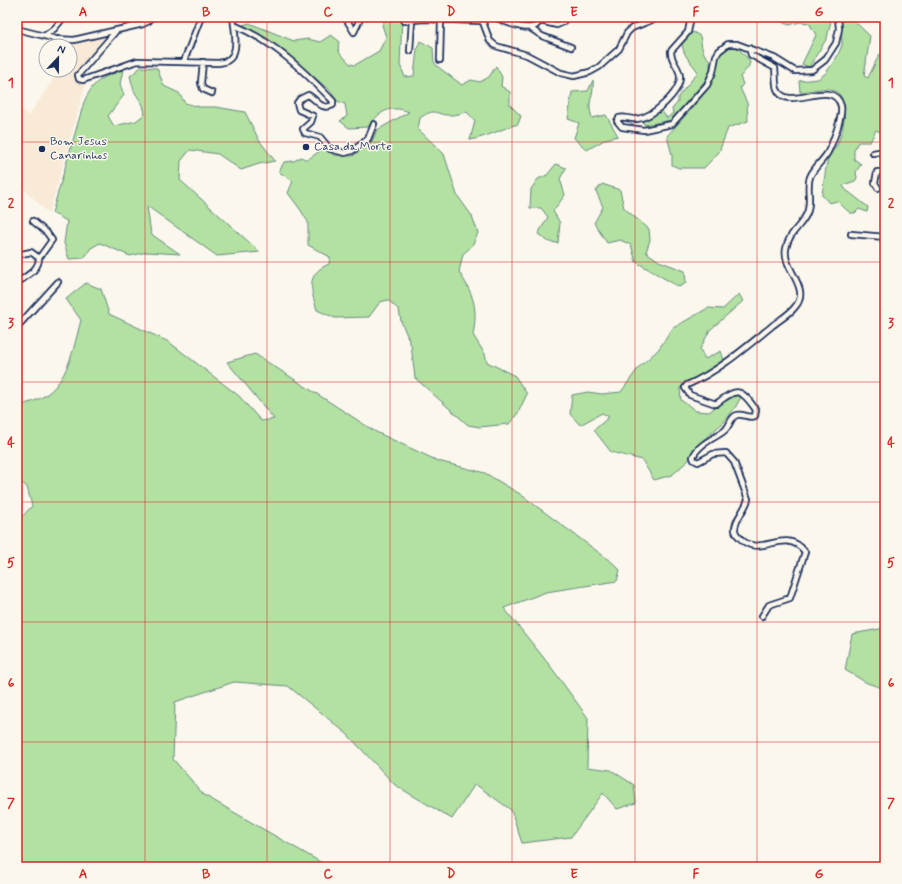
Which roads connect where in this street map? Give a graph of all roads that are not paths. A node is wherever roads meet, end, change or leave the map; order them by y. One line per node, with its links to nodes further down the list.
1 (64, 17): 21 (street)
2 (150, 17): 20 (street)
3 (201, 17): 26 (street)
4 (233, 17): 17 (street)
5 (362, 17): 11 (street)
6 (496, 17): 18 (street)
7 (565, 17): 13 (street)
8 (659, 17): 12 (street)
9 (691, 17): 23 (street)
10 (838, 17): 23 (street)
11 (347, 18)
12 (481, 19): 15 (street)
13 (540, 19): 18 (street)
14 (412, 20): 15 (street); 16 (street); 24 (street)
15 (441, 20): 25 (street)
16 (404, 21)
17 (234, 25): 27 (street); 29 (street)
18 (530, 28): 22 (street)
19 (17, 29): 21 (street)
20 (116, 31): 21 (street); 26 (street)
21 (44, 36)
22 (571, 47)
23 (749, 48): 42 (street)
24 (410, 51)
25 (440, 60)
26 (184, 62): 27 (street)
27 (203, 62): 28 (street)
28 (212, 94)
29 (374, 124)
30 (885, 151): 31 (street)
31 (873, 153)
32 (885, 172): 33 (street)
33 (878, 188)
34 (33, 221): 38 (street)
35 (851, 234): 36 (street)
36 (885, 237)
37 (17, 255): 38 (street)
38 (39, 258): 40 (street)
39 (58, 282): 41 (street)
40 (17, 283)
41 (17, 327)
42 (762, 616)

